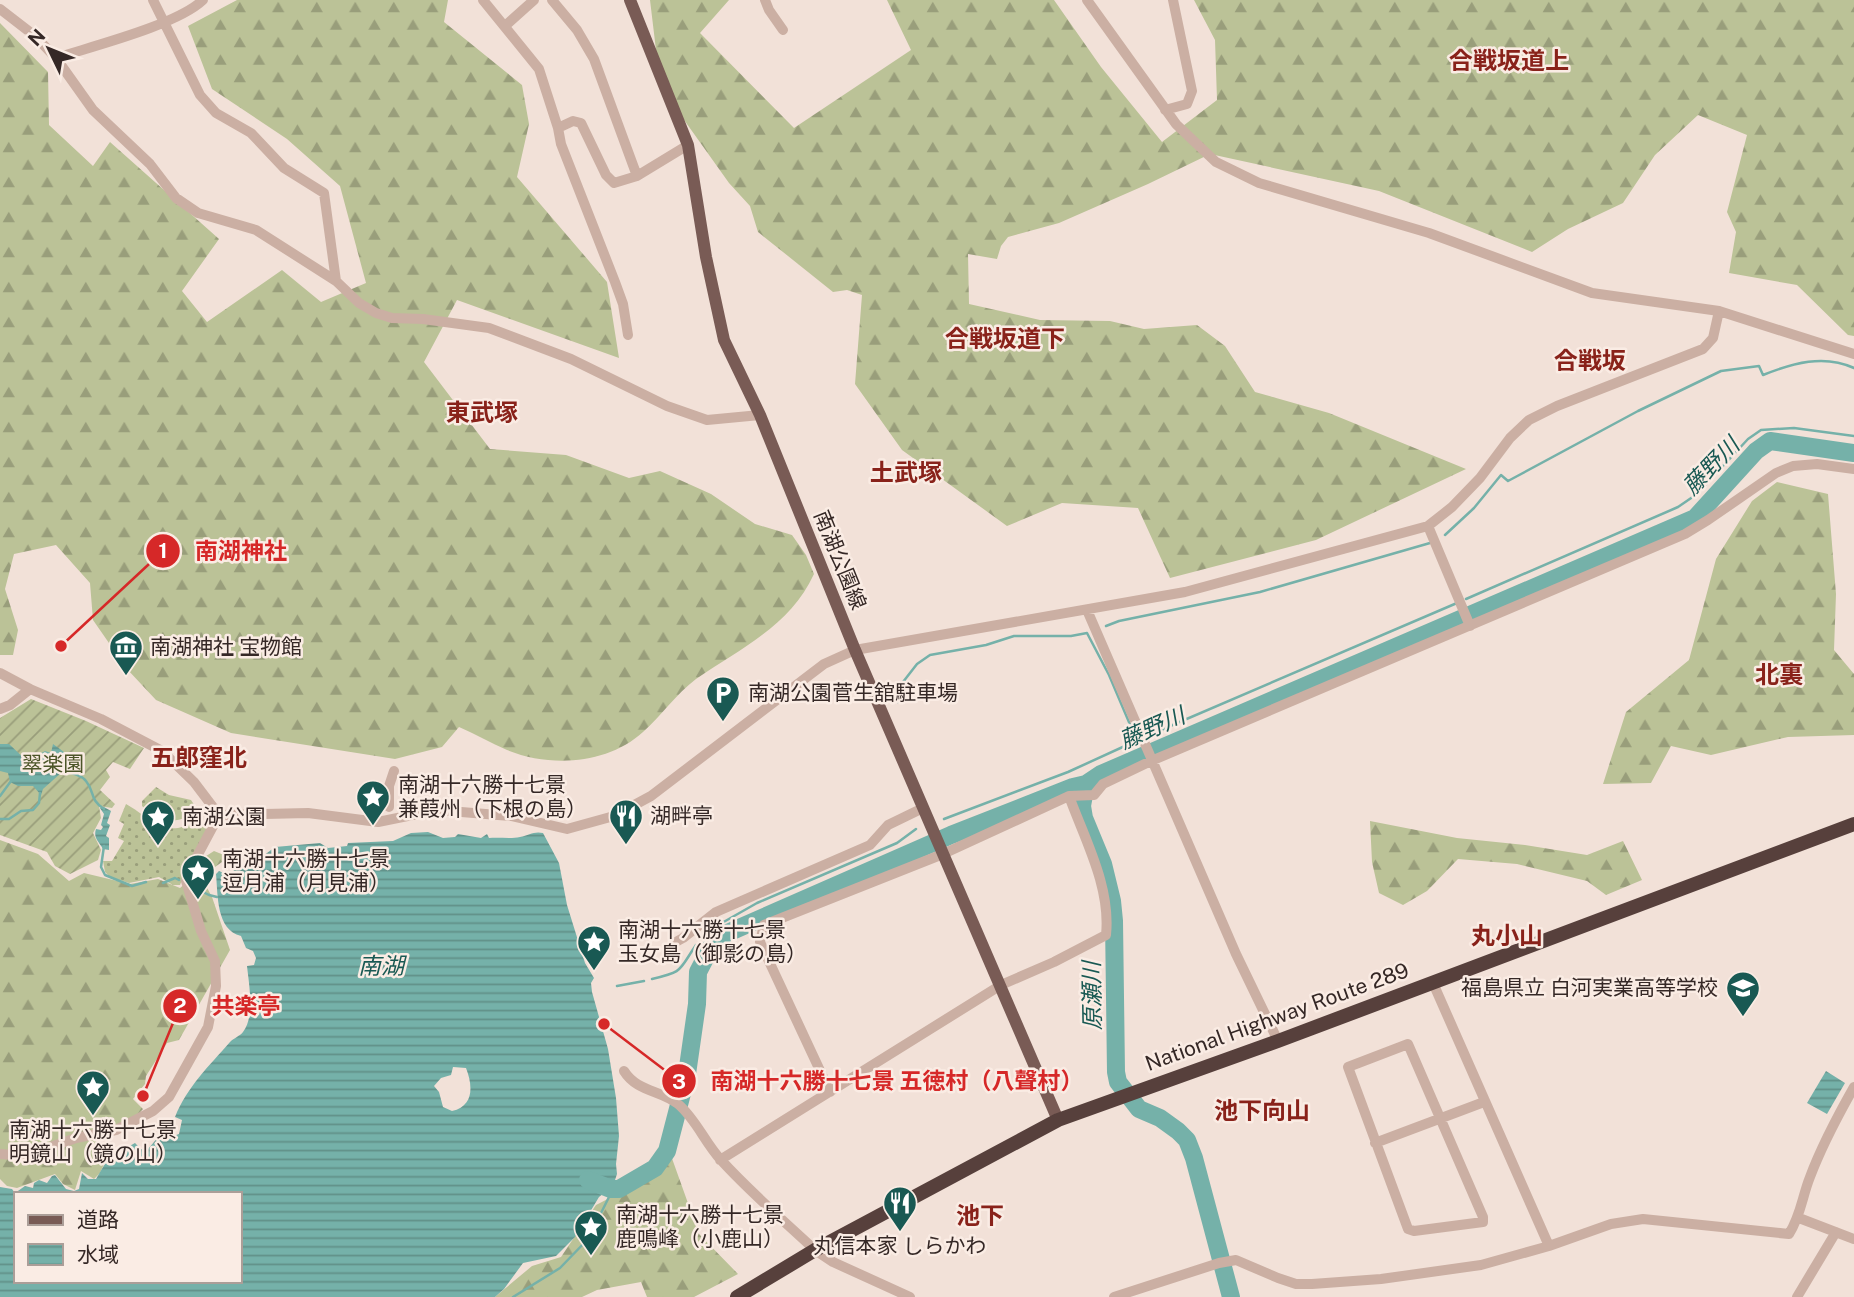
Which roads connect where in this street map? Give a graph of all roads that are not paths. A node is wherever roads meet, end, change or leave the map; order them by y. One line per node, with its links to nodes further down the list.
1 (153, 0): 11 (street)
2 (203, 0): 11 (street)
3 (483, 0): 12 (street)
4 (534, 0): 12 (street)
5 (552, 0): 18 (street)
6 (630, 0): 17 (main road, 南湖公園線)
7 (765, 0): 13 (street)
8 (1087, 0): 15 (street)
9 (1173, 0): 15 (street)
10 (0, 9): 14 (street)
11 (164, 22): 14 (street); 19 (street)
12 (505, 26): 16 (street)
13 (783, 30)
14 (56, 58): 19 (street)
15 (1165, 110): 20 (street)
16 (558, 128): 18 (street); 21 (street)
17 (688, 145): 18 (street); 23 (main road, 南湖公園線)
18 (637, 176)
19 (336, 281): 23 (street)
20 (1719, 311): 22 (street); 25 (street)
21 (628, 335)
22 (1854, 354)
23 (760, 415): 28 (main road, 南湖公園線)
24 (1854, 469): 27 (street)
25 (1428, 526): 26 (street); 27 (street)
26 (1087, 610): 28 (street); 32 (street)
27 (1470, 626): 32 (street)
28 (855, 650): 36 (main road, 南湖公園線); 37 (street)
29 (0, 673): 30 (street)
30 (30, 689): 31 (street); 37 (street)
31 (0, 709)
32 (1152, 761): 34 (street); 43 (street)
33 (394, 771): 35 (street)
34 (1074, 795): 39 (street); 42 (street)
35 (389, 807)
36 (923, 808): 39 (main road, 南湖公園線); 40 (street)
37 (219, 815): 51 (street)
38 (1854, 824): 41 (highway, National Highway Route 289)
39 (943, 854): 42 (main road, 南湖公園線); 46 (street)
40 (674, 943)
41 (1433, 983): 43 (highway, National Highway Route 289); 47 (street)
42 (1001, 985): 46 (street); 49 (main road, 南湖公園線)
43 (1278, 1041): 49 (highway, National Highway Route 289)
44 (624, 1071): 52 (street)
45 (1854, 1087): 53 (street)
46 (830, 1092): 52 (street)
47 (1484, 1102): 48 (street); 56 (street)
48 (1439, 1117): 50 (street); 50 (street); 50 (street)
49 (1058, 1120): 57 (highway, National Highway Route 289)
50 (1375, 1143)
51 (0, 1154)
52 (720, 1160): 57 (street)
53 (1800, 1218): 54 (street); 56 (street)
54 (1836, 1232): 55 (street); 61 (street)
55 (1854, 1239)
56 (1549, 1246): 60 (street)
57 (815, 1250): 58 (highway, National Highway Route 289); 59 (street)
58 (737, 1297)
59 (910, 1297)
60 (1114, 1297)
61 (1797, 1297)

